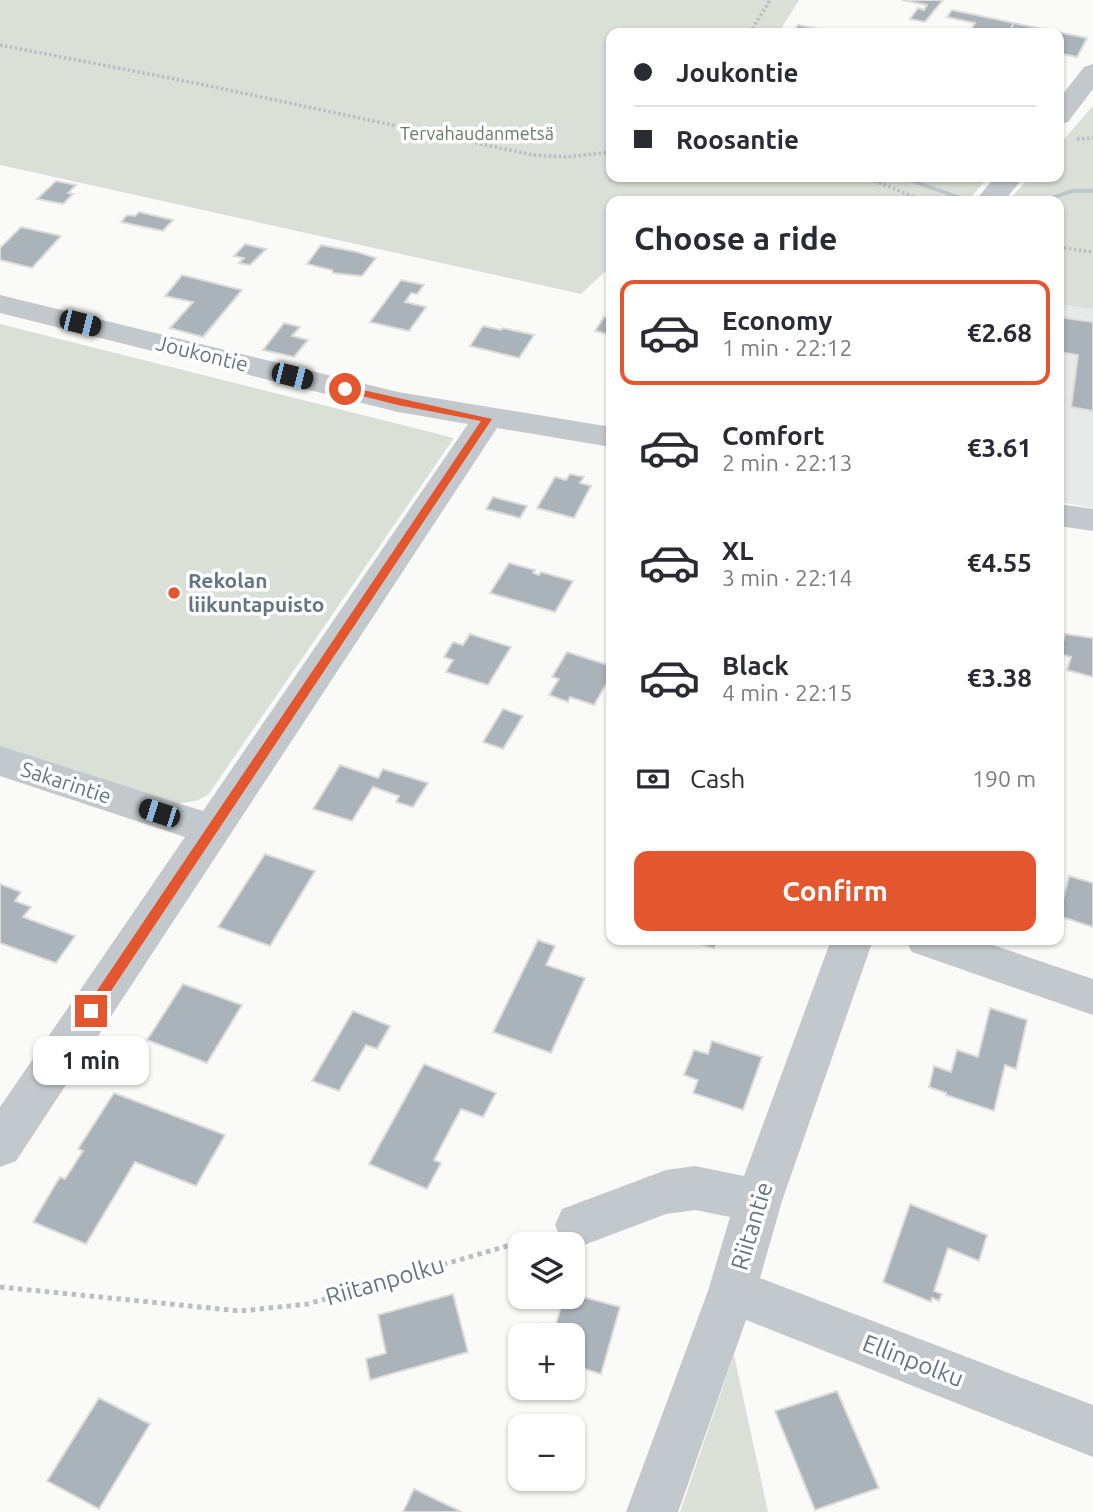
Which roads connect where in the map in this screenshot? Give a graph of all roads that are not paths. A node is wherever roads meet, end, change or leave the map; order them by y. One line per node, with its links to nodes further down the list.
1 (1093, 72): 2 (street)
2 (1064, 101)
3 (1006, 182): 4 (street)
4 (993, 196)
5 (0, 304): 6 (street, Joukontie)
6 (487, 419): 7 (street, Joukontie); 11 (street)
7 (606, 436)
8 (1064, 515): 9 (street)
9 (1093, 520)
10 (0, 761): 11 (street, Sakarintie)
11 (212, 830): 15 (street)
12 (850, 945): 16 (street, Riitantie)
13 (942, 945): 14 (street)
14 (1093, 997)
15 (0, 1146)
16 (758, 1201): 17 (street); 18 (street, Riitantie)
17 (579, 1224)
18 (732, 1291): 19 (street, Ellinpolku); 20 (street, Riitantie)
19 (1093, 1431)
20 (652, 1512)

